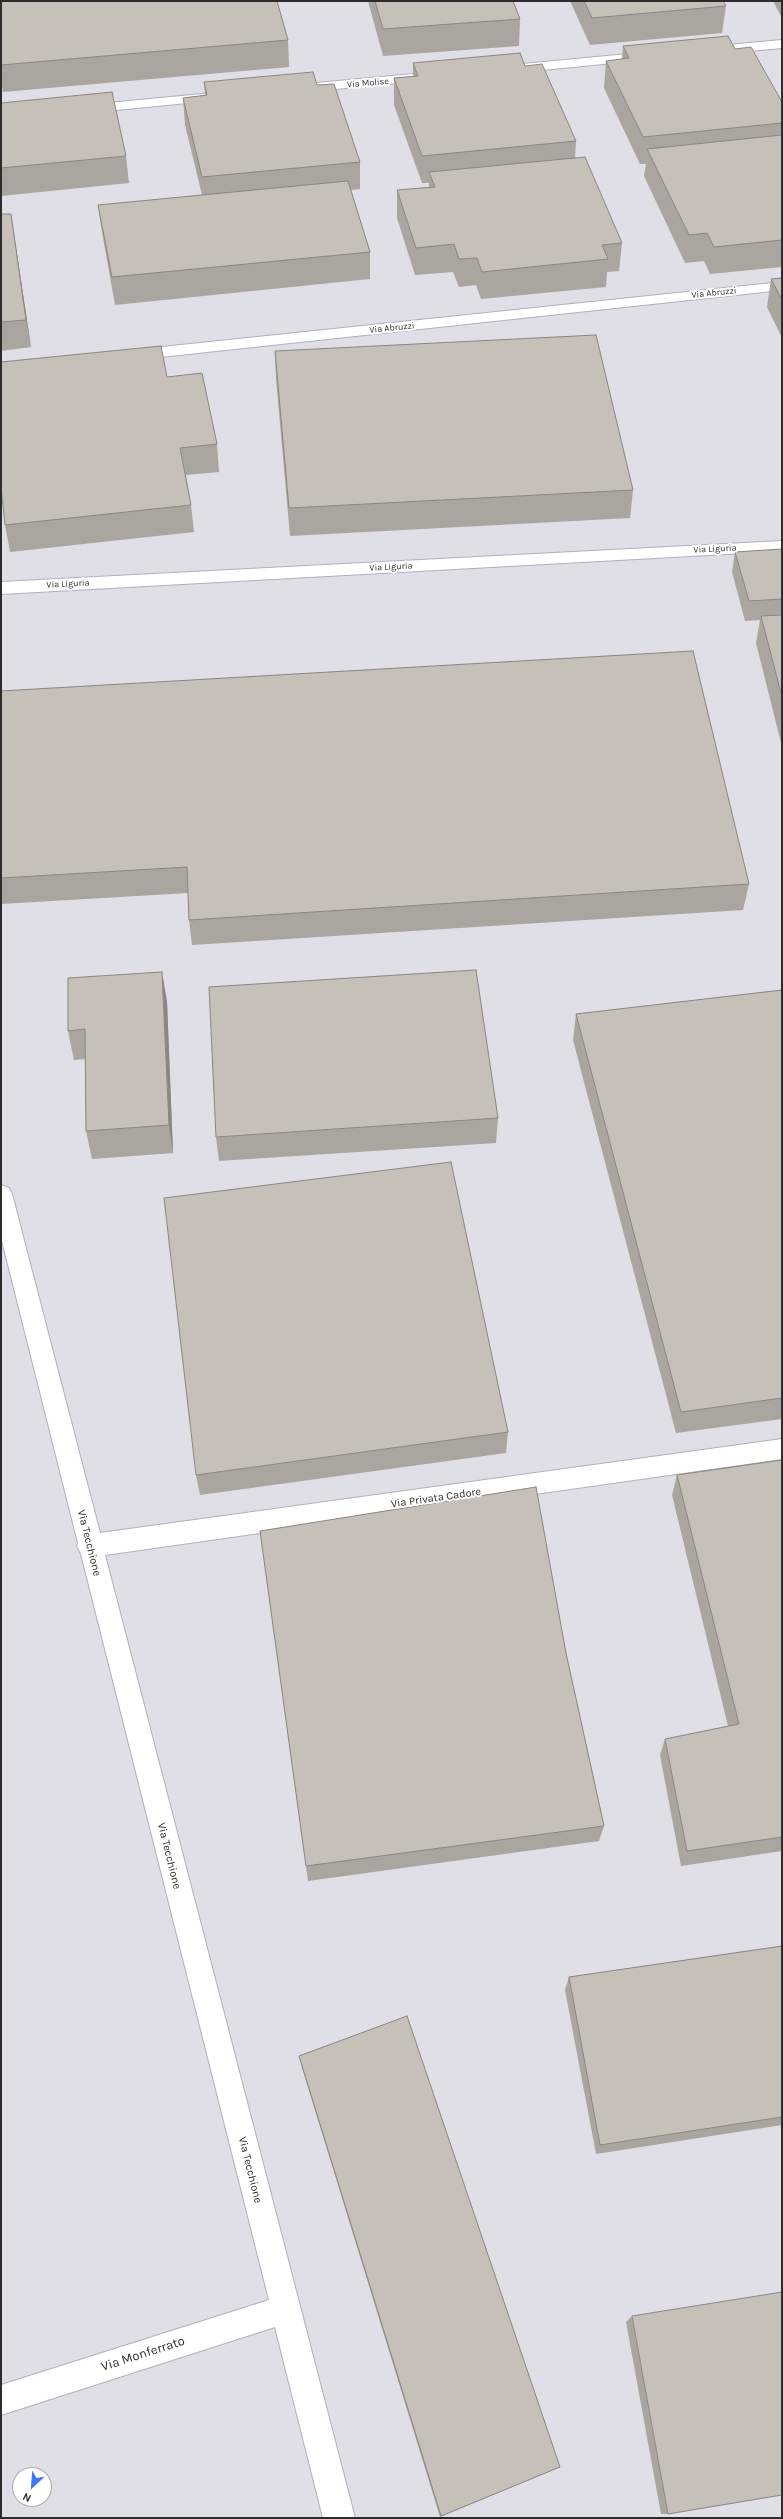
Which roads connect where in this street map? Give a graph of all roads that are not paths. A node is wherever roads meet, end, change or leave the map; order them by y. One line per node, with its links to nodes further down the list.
1 (782, 44): 2 (street)
2 (695, 52)
3 (664, 55): 4 (street)
4 (498, 70)
5 (435, 76): 6 (street, Via Molise)
6 (293, 90)
7 (230, 95): 8 (street)
8 (72, 110)
9 (782, 286): 10 (street, Via Abruzzi)
10 (119, 357)
11 (782, 546): 12 (street, Via Liguria)
12 (1, 588)
13 (1, 1194): 15 (street, Via Tecchione)
14 (782, 1449): 15 (street, Via Privata Cadore)
15 (89, 1546): 16 (street, Via Tecchione)
16 (286, 2309): 17 (street, Via Monferrato); 18 (street, Via Tecchione)
17 (1, 2400)
18 (339, 2518)

